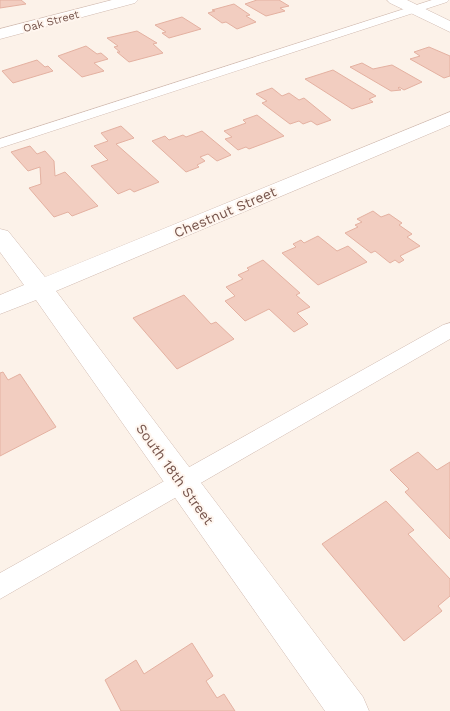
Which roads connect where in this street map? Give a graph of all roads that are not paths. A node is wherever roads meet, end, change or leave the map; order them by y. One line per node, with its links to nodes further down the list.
1 (130, 0): 6 (street, Oak Street)
2 (396, 0): 4 (street)
3 (443, 0): 4 (lane)
4 (414, 9): 5 (street); 8 (lane)
5 (450, 27)
6 (0, 34)
7 (450, 118): 10 (street, Chestnut Street)
8 (0, 144)
9 (0, 236): 10 (street, South 18th Street)
10 (41, 289): 11 (street, Chestnut Street); 13 (street, South 18th Street)
11 (0, 305)
12 (450, 330): 13 (lane)
13 (182, 484): 14 (lane); 15 (street, South 18th Street)
14 (0, 587)
15 (349, 711)

